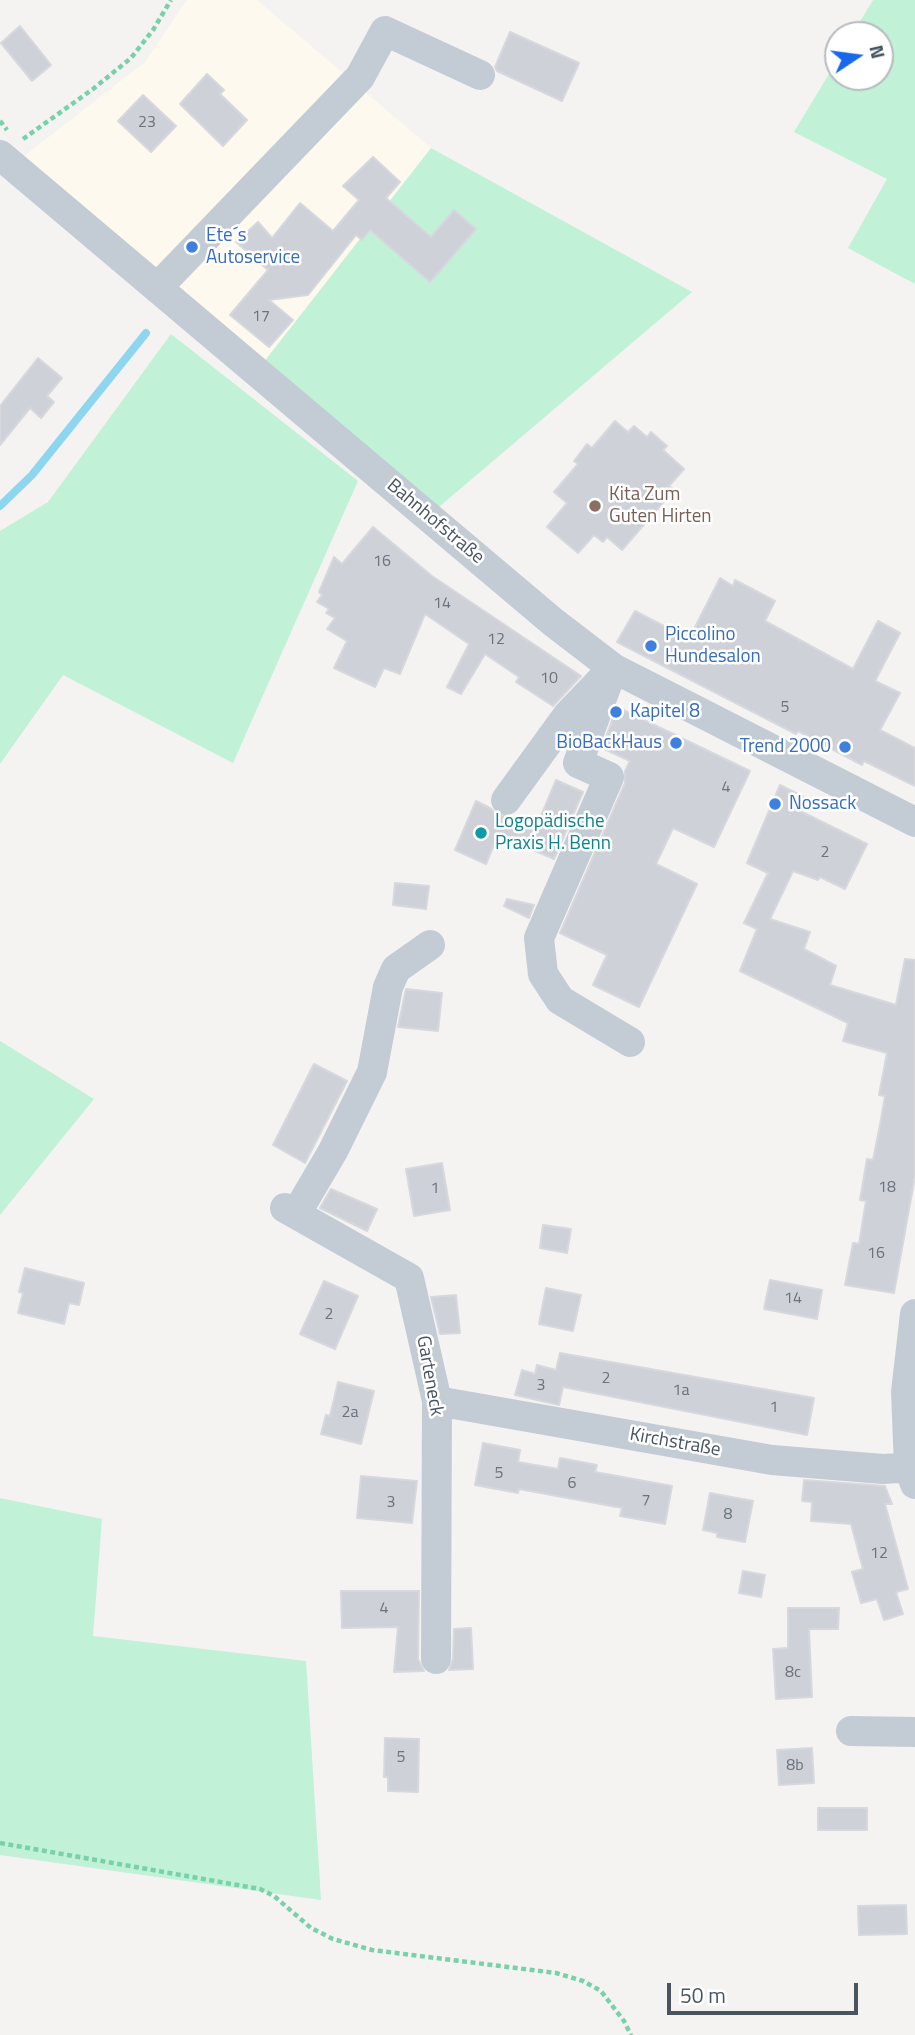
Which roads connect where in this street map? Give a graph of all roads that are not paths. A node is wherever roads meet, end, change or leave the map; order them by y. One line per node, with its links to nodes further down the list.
1 (480, 75): 3 (street)
2 (9, 149): 3 (street, Bahnhofstraße)
3 (157, 288): 4 (street, Bahnhofstraße)
4 (613, 668): 5 (street); 6 (street, Bahnhofstraße); 8 (street)
5 (506, 800)
6 (915, 822)
7 (430, 945): 10 (street, Garteneck)
8 (630, 1042)
9 (915, 1314): 11 (street)
10 (438, 1401): 11 (street, Kirchstraße); 12 (street, Garteneck)
11 (913, 1473)
12 (436, 1659)
13 (851, 1731): 14 (street)
14 (915, 1732)

